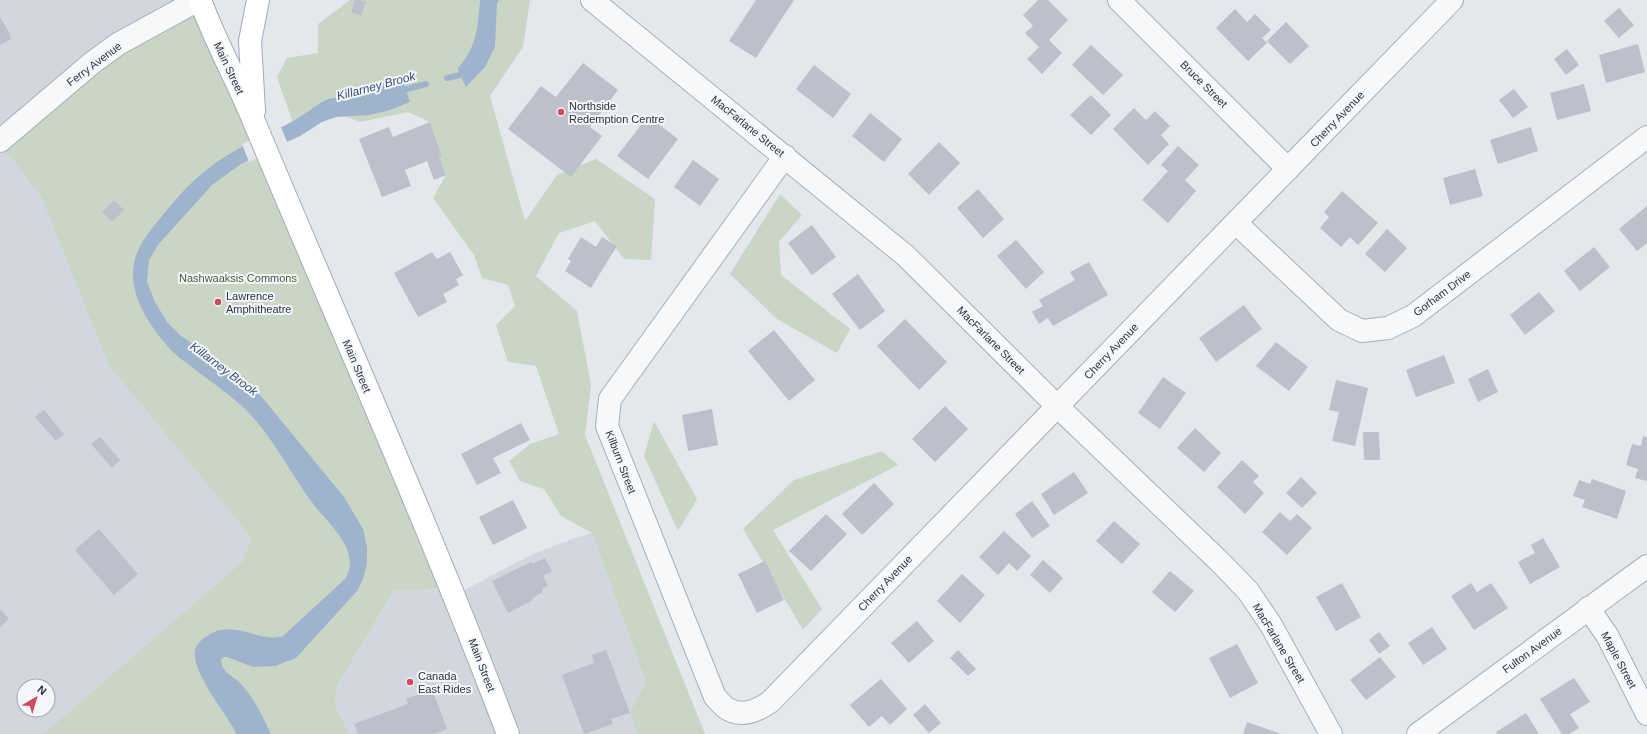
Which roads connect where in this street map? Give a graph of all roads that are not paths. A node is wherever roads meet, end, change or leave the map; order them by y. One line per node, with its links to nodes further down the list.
1 (199, 0): 6 (main road, Main Street); 8 (street, Ferry Avenue)
2 (258, 0): 6 (main road)
3 (592, 0): 9 (street, MacFarlane Street)
4 (1119, 0): 10 (street, Bruce Street)
5 (1452, 0): 10 (street, Cherry Avenue)
6 (255, 123): 17 (main road, Main Street)
7 (1647, 137): 11 (street, Gorham Drive)
8 (0, 141)
9 (785, 156): 12 (street, MacFarlane Street); 15 (street, Kilburn Street)
10 (1288, 168): 11 (street, Cherry Avenue)
11 (1236, 222): 12 (street, Cherry Avenue)
12 (1057, 406): 15 (street, Cherry Avenue); 18 (street, MacFarlane Street)
13 (1647, 566): 14 (street, Fulton Avenue)
14 (1588, 608): 16 (street, Maple Street); 19 (street, Fulton Avenue)
15 (770, 702)
16 (1647, 714)
17 (508, 734)
18 (1331, 734)
19 (1418, 734)

